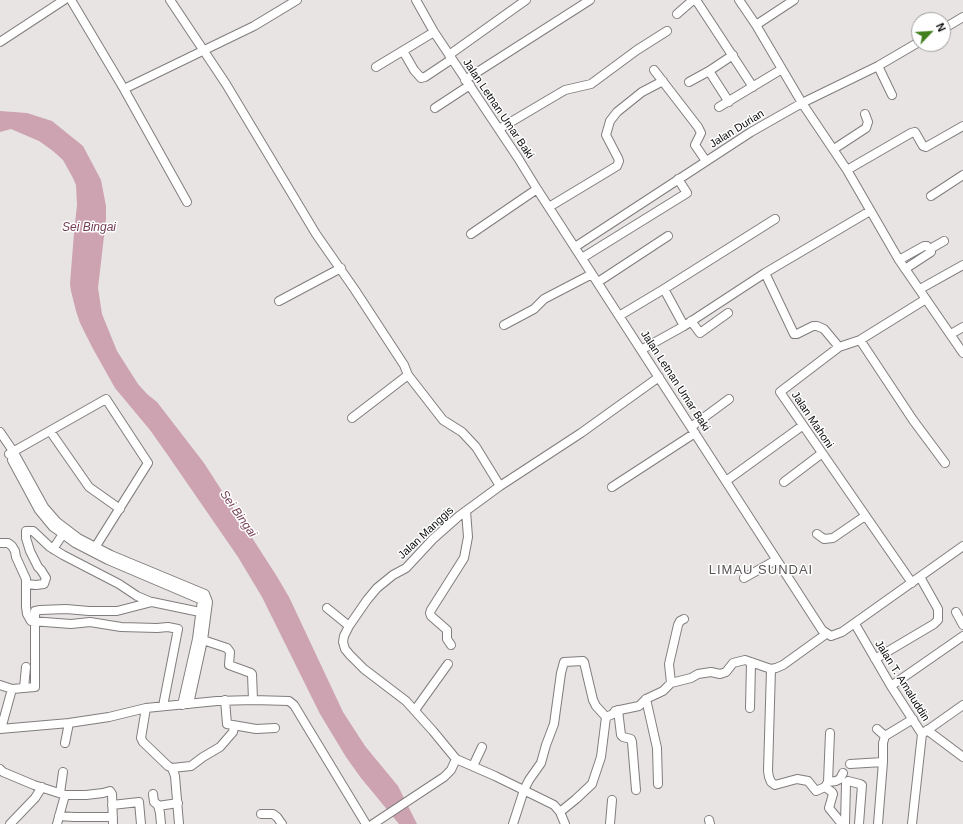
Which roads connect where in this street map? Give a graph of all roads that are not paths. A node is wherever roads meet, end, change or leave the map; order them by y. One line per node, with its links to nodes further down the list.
1 (64, 0): 18 (street)
2 (71, 0): 33 (street)
3 (170, 0): 20 (street)
4 (297, 0): 20 (street)
5 (416, 0): 17 (street, Jalan Letnan Umar Baki)
6 (526, 0): 23 (street)
7 (590, 0): 31 (street)
8 (693, 0): 12 (street)
9 (696, 0): 22 (street)
10 (739, 0): 15 (street)
11 (794, 0): 15 (street)
12 (677, 14)
13 (963, 17): 14 (street)
14 (951, 24)
15 (756, 25): 26 (street)
16 (667, 31): 41 (street)
17 (434, 32): 21 (street); 23 (street, Jalan Letnan Umar Baki)
18 (0, 42)
19 (911, 47): 24 (street, Jalan Durian)
20 (203, 50): 33 (street); 63 (street)
21 (403, 51): 23 (street); 25 (street)
22 (733, 55): 28 (street); 32 (street)
23 (450, 57): 31 (street, Jalan Letnan Umar Baki)
24 (878, 66): 34 (street); 36 (street, Jalan Durian)
25 (376, 67)
26 (782, 69): 32 (street); 36 (street)
27 (654, 70): 29 (street)
28 (709, 71): 30 (street); 35 (street)
29 (663, 81): 43 (street); 50 (street)
30 (689, 82)
31 (467, 83): 38 (street); 41 (street, Jalan Letnan Umar Baki)
32 (753, 86): 35 (street)
33 (124, 89): 49 (street)
34 (892, 95)
35 (729, 102): 37 (street)
36 (802, 103): 42 (street); 43 (street, Jalan Durian)
37 (719, 107)
38 (434, 108)
39 (865, 114): 42 (street)
40 (963, 126): 44 (street)
41 (499, 129): 47 (street, Jalan Letnan Umar Baki)
42 (834, 149): 44 (street)
43 (706, 161): 46 (street, Jalan Durian)
44 (847, 170): 51 (street)
45 (963, 175): 48 (street)
46 (678, 180): 53 (street, Jalan Durian); 56 (street)
47 (537, 189): 50 (street, Jalan Letnan Umar Baki); 54 (street)
48 (930, 196)
49 (187, 202)
50 (549, 208): 58 (street, Jalan Letnan Umar Baki)
51 (870, 211): 61 (street); 65 (street)
52 (775, 219): 68 (street)
53 (607, 226): 56 (street); 58 (street, Jalan Durian)
54 (471, 234)
55 (668, 236): 67 (street)
56 (614, 239): 60 (street)
57 (944, 241): 59 (street)
58 (575, 247): 60 (street, Jalan Letnan Umar Baki)
59 (930, 249): 61 (street); 64 (street)
60 (582, 258): 66 (street, Jalan Letnan Umar Baki)
61 (899, 260): 64 (street)
62 (963, 265): 69 (street)
63 (341, 268): 71 (street); 82 (street)
64 (905, 269): 69 (street)
65 (765, 273): 74 (street); 79 (street)
66 (592, 274): 67 (street, Jalan Letnan Umar Baki); 75 (street)
67 (598, 282): 73 (street, Jalan Letnan Umar Baki)
68 (664, 289): 73 (street); 74 (street)
69 (920, 289): 70 (street)
70 (926, 299): 77 (street); 78 (street, Jalan Mahoni)
71 (279, 301)
72 (728, 313): 74 (street)
73 (619, 316): 80 (street, Jalan Letnan Umar Baki)
74 (687, 324): 80 (street)
75 (504, 325)
76 (963, 327): 77 (street)
77 (951, 334): 81 (street)
78 (860, 340): 79 (street, Jalan Mahoni); 92 (street)
79 (839, 347): 86 (street, Jalan Mahoni)
80 (641, 350): 83 (street, Jalan Letnan Umar Baki)
81 (963, 353)
82 (408, 375): 85 (street); 95 (street)
83 (659, 377): 87 (street, Jalan Letnan Umar Baki); 95 (street, Jalan Manggis)
84 (729, 400): 87 (street)
85 (352, 418)
86 (802, 426): 91 (street, Jalan Mahoni); 93 (street)
87 (693, 430): 93 (street, Jalan Letnan Umar Baki); 96 (street)
88 (50, 431): 90 (street); 97 (street); 97 (street)
89 (2, 435): 90 (street)
90 (11, 453): 100 (street); 105 (street)
91 (821, 454): 94 (street); 99 (street, Jalan Mahoni)
92 (945, 463)
93 (726, 481): 106 (street, Jalan Letnan Umar Baki)
94 (784, 482)
95 (500, 486): 98 (street, Jalan Manggis)
96 (612, 487)
97 (120, 509): 105 (street)
98 (466, 511): 120 (street, Jalan Manggis); 124 (street)
99 (865, 516): 101 (street); 109 (street, Jalan Mahoni)
100 (63, 534): 104 (street); 105 (street)
101 (817, 534)
102 (0, 543): 110 (street)
103 (963, 546): 107 (street)
104 (53, 549): 110 (street); 112 (street)
105 (95, 550): 111 (street)
106 (776, 560): 108 (street); 121 (street, Jalan Letnan Umar Baki)
107 (920, 577): 109 (street); 125 (street)
108 (744, 578)
109 (912, 583): 118 (street)
110 (26, 584): 117 (street)
111 (204, 598): 114 (street); 123 (street)
112 (152, 602): 114 (street); 117 (street)
113 (327, 608): 120 (street)
114 (200, 612): 138 (street)
115 (956, 612): 119 (street)
116 (684, 618): 130 (street)
117 (35, 621): 133 (street); 140 (street)
118 (855, 624): 121 (street); 125 (street, Jalan T. Amaluddin)
119 (963, 625)
120 (349, 626): 143 (street, Jalan Manggis)
121 (826, 634): 129 (street)
122 (963, 636): 132 (street)
123 (203, 640): 137 (street); 138 (street)
124 (451, 645)
125 (875, 659): 132 (street, Jalan T. Amaluddin)
126 (751, 662): 129 (street); 130 (street); 142 (street)
127 (448, 664): 143 (street)
128 (26, 667): 133 (street)
129 (771, 669): 167 (street)
130 (671, 683): 135 (street)
131 (0, 685): 134 (street)
132 (891, 686): 146 (street, Jalan T. Amaluddin)
133 (24, 688): 134 (street)
134 (12, 689): 151 (street)
135 (646, 699): 144 (street); 166 (street)
136 (225, 700): 137 (street); 138 (street); 148 (street)
137 (253, 700): 186 (street)
138 (185, 704): 140 (street)
139 (963, 705): 152 (street)
140 (163, 706): 141 (street)
141 (146, 708): 147 (street); 162 (street)
142 (750, 708)
143 (415, 710): 158 (street, Jalan Manggis)
144 (618, 710): 145 (street); 170 (street)
145 (606, 717): 169 (street); 177 (street)
146 (913, 719): 152 (street, Jalan T. Amaluddin); 154 (street)
147 (69, 723): 151 (street); 155 (street)
148 (234, 726): 149 (street); 162 (street)
149 (275, 728)
150 (877, 728): 154 (street)
151 (0, 729)
152 (924, 732): 157 (street); 193 (street, Jalan T. Amaluddin)
153 (830, 733): 167 (street)
154 (885, 736): 159 (street)
155 (65, 743)
156 (482, 747): 161 (street)
157 (963, 757)
158 (456, 759): 161 (street, Jalan Manggis); 186 (street)
159 (883, 762): 160 (street); 192 (street)
160 (850, 764)
161 (473, 766): 169 (street, Jalan Manggis)
162 (172, 768): 174 (street)
163 (0, 769): 168 (street)
164 (63, 772): 171 (street)
165 (843, 773): 167 (street)
166 (658, 784)
167 (826, 785): 190 (street)
168 (42, 787): 171 (street); 181 (street)
169 (524, 790): 177 (street, Jalan Manggis); 187 (street)
170 (636, 790)
171 (62, 794): 175 (street); 179 (street)
172 (152, 794): 176 (street)
173 (612, 800): 189 (street)
174 (178, 803): 176 (street); 184 (street)
175 (112, 805): 180 (street); 182 (street)
176 (158, 806): 183 (street)
177 (560, 812): 188 (street, Jalan Manggis)
178 (261, 814): 185 (street)
179 (58, 820): 180 (street)
180 (113, 820)
181 (10, 824)
182 (140, 824)
183 (161, 824)
184 (179, 824)
185 (282, 824)
186 (371, 824)
187 (513, 824)
188 (565, 824)
189 (610, 824)
190 (844, 824): 191 (street)
191 (859, 824)
192 (878, 824)
193 (912, 824)

